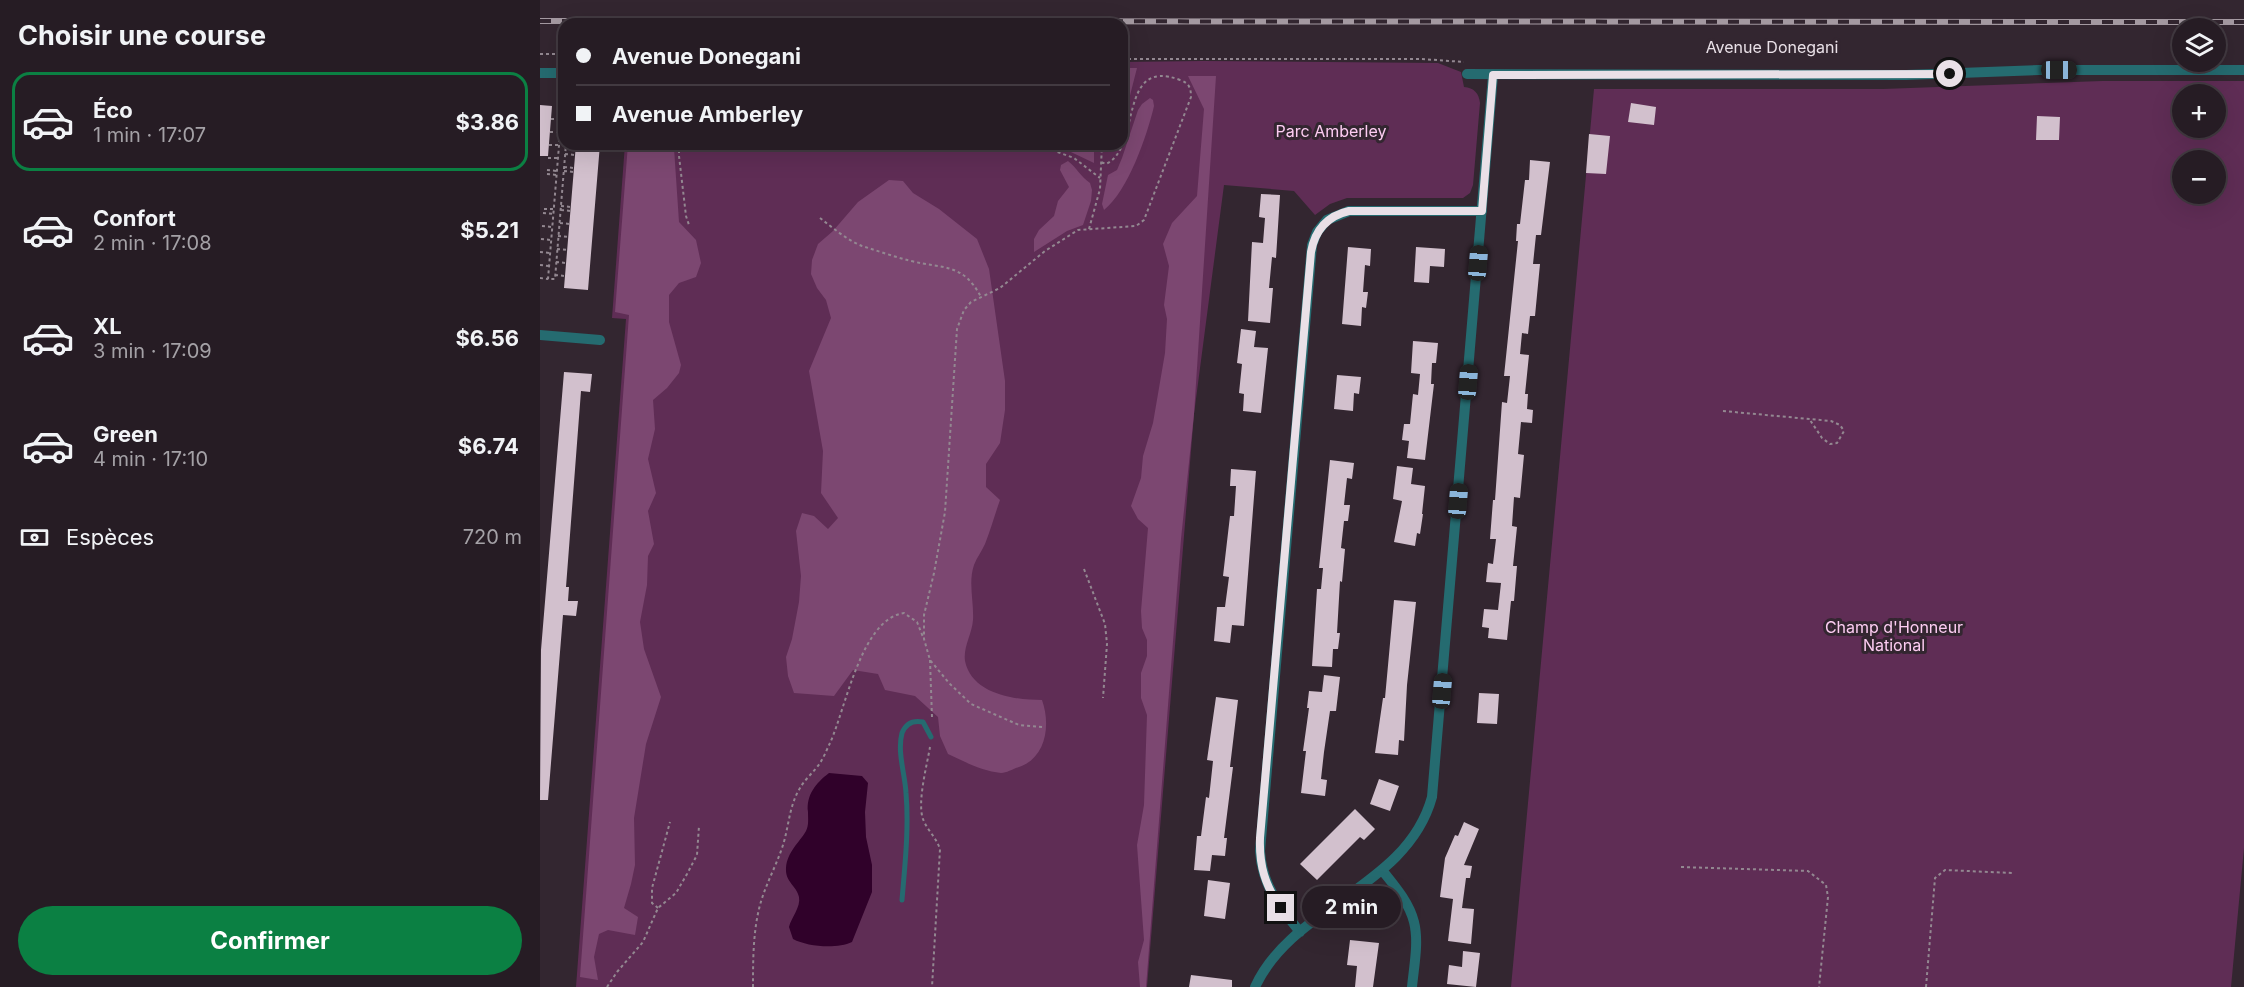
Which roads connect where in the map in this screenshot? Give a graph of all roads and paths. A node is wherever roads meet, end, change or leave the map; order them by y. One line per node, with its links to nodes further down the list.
1 (540, 54): 2 (path)
2 (558, 54)
3 (1128, 59): 4 (path)
4 (1445, 60): 5 (path); 6 (path)
5 (1473, 62)
6 (1457, 66)
7 (2244, 70): 11 (street, Avenue Donegani)
8 (540, 73): 9 (street)
9 (558, 73)
10 (1467, 74): 11 (street, Avenue Donegani)
11 (1493, 75): 39 (street)
12 (551, 119): 13 (path)
13 (558, 119)
14 (1128, 126): 47 (path)
15 (550, 132): 16 (path)
16 (558, 132)
17 (549, 145): 18 (path)
18 (558, 145)
19 (559, 150): 28 (path)
20 (566, 150): 25 (path)
21 (679, 150): 44 (path)
22 (1052, 150): 34 (path)
23 (1102, 150): 29 (path)
24 (1121, 150): 29 (path)
25 (566, 154): 26 (path); 30 (path)
26 (575, 155)
27 (548, 158): 28 (path)
28 (558, 158): 32 (path)
29 (1101, 162): 34 (path)
30 (564, 169): 31 (path); 36 (path)
31 (574, 170)
32 (557, 171): 33 (path); 33 (path)
33 (557, 175): 37 (path)
34 (1100, 178): 47 (path)
35 (571, 207): 36 (path)
36 (561, 208): 38 (path); 42 (path)
37 (554, 209): 40 (path); 40 (path)
38 (571, 211)
39 (1482, 211): 78 (street); 82 (street)
40 (554, 214): 46 (path)
41 (820, 218): 64 (path)
42 (560, 223): 43 (path); 48 (path)
43 (570, 224)
44 (689, 225)
45 (542, 226): 46 (path)
46 (552, 227): 51 (path)
47 (1089, 229): 64 (path)
48 (558, 236): 49 (path); 52 (path)
49 (569, 237)
50 (541, 239): 51 (path)
51 (551, 240): 55 (path)
52 (557, 249): 53 (path); 56 (path)
53 (568, 250)
54 (540, 252): 55 (path)
55 (550, 253): 59 (path)
56 (556, 262): 57 (path); 60 (path)
57 (567, 263)
58 (540, 266): 59 (path)
59 (549, 266): 63 (path)
60 (555, 275): 61 (path); 63 (path)
61 (565, 276)
62 (540, 278): 63 (path)
63 (548, 279)
64 (981, 297): 70 (path)
65 (540, 335): 66 (street)
66 (600, 340)
67 (1723, 411): 68 (path)
68 (1810, 420): 68 (path)
69 (1084, 569): 72 (path)
70 (924, 639): 71 (path); 84 (path)
71 (930, 660): 73 (path); 74 (path)
72 (1104, 698)
73 (1042, 727)
74 (931, 737): 80 (lane); 85 (path)
75 (670, 822): 81 (path)
76 (699, 826): 81 (path)
77 (1681, 867): 88 (path)
78 (1382, 870): 82 (street); 87 (street)
79 (2012, 873): 89 (path)
80 (902, 900)
81 (658, 908): 83 (path)
82 (1300, 932): 86 (street)
83 (607, 987)
84 (753, 987)
85 (932, 987)
86 (1255, 987)
87 (1412, 987)
88 (1819, 987)
89 (1926, 987)

